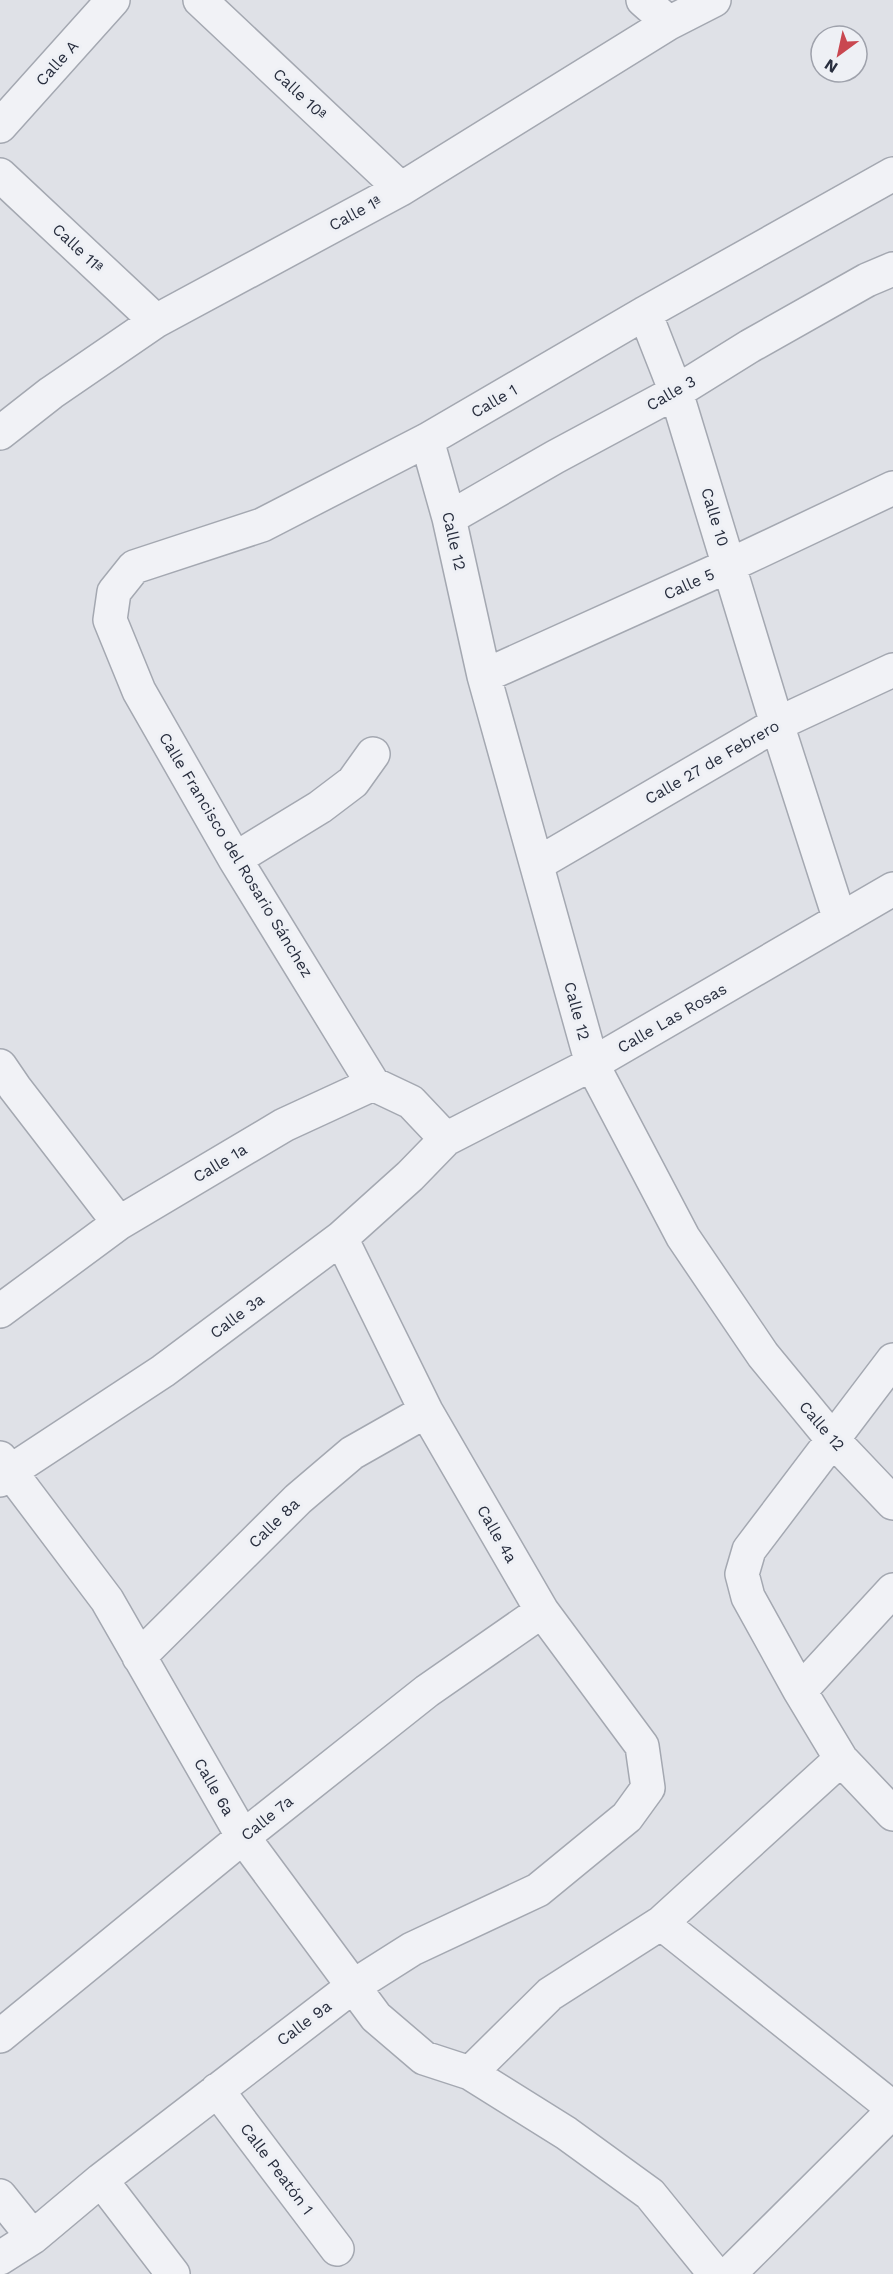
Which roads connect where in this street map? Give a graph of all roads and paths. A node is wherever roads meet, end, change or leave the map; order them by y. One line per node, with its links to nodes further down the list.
1 (113, 0): 6 (street, Calle A)
2 (200, 0): 9 (street, Calle 10ª)
3 (643, 0): 5 (street)
4 (714, 0): 5 (street, Calle 1ª)
5 (669, 23): 9 (street, Calle 1ª)
6 (0, 126)
7 (893, 174): 11 (street, Calle 1)
8 (0, 176): 12 (street, Calle 11ª)
9 (401, 189): 12 (street, Calle 1ª)
10 (893, 269): 13 (street, Calle 3)
11 (645, 313): 13 (street, Calle 10); 15 (street, Calle 1)
12 (156, 321): 14 (street, Calle 1ª)
13 (676, 392): 17 (street, Calle 3); 18 (street, Calle 10)
14 (0, 433)
15 (427, 440): 17 (street, Calle 12); 19 (street, Calle 1)
16 (893, 488): 18 (street, Calle 5)
17 (449, 518): 21 (street, Calle 12)
18 (730, 565): 21 (street, Calle 5); 22 (street, Calle 10)
19 (110, 620): 24 (street, Calle Francisco del Rosario Sánchez)
20 (893, 670): 22 (street, Calle 27 de Febrero)
21 (484, 676): 25 (street, Calle 12)
22 (777, 724): 25 (street, Calle 27 de Febrero); 27 (street, Calle 10)
23 (373, 754): 24 (street)
24 (235, 859): 30 (street, Calle Francisco del Rosario Sánchez)
25 (537, 864): 28 (street, Calle 12)
26 (893, 890): 27 (street, Calle Las Rosas)
27 (840, 920): 28 (street, Calle Las Rosas)
28 (592, 1064): 31 (street, Calle Las Rosas); 37 (street, Calle 12)
29 (0, 1066): 32 (street)
30 (373, 1084): 31 (street); 32 (street, Calle 1a)
31 (446, 1139): 33 (street, Calle 3a)
32 (119, 1223): 34 (street, Calle 1a)
33 (341, 1238): 36 (street, Calle 4a); 38 (street, Calle 3a)
34 (0, 1311)
35 (893, 1360): 37 (street)
36 (426, 1411): 41 (street, Calle 4a); 42 (street, Calle 8a)
37 (833, 1440): 39 (street, Calle 12); 43 (street)
38 (4, 1470): 42 (street, Calle 6a)
39 (893, 1503)
40 (893, 1590): 43 (street)
41 (542, 1611): 46 (street, Calle 4a); 47 (street, Calle 7a)
42 (139, 1657): 47 (street, Calle 6a)
43 (800, 1691): 44 (street)
44 (841, 1759): 45 (street); 48 (street)
45 (893, 1814)
46 (627, 1817): 49 (street, Calle 9a)
47 (243, 1837): 49 (street, Calle 6a); 50 (street, Calle 7a)
48 (661, 1923): 51 (street); 53 (street)
49 (352, 1987): 51 (street, Calle 6a); 52 (street, Calle 9a)
50 (0, 2036)
51 (471, 2073): 60 (street, Calle 6a)
52 (217, 2090): 54 (street, Calle 9a); 57 (street, Calle Peatón 1)
53 (893, 2110): 61 (street)
54 (101, 2180): 56 (street, Calle 9a); 59 (street)
55 (0, 2196): 56 (street)
56 (33, 2237): 58 (street, Calle 9a)
57 (337, 2249)
58 (0, 2259)
59 (172, 2274)
60 (715, 2274)
61 (729, 2274)

